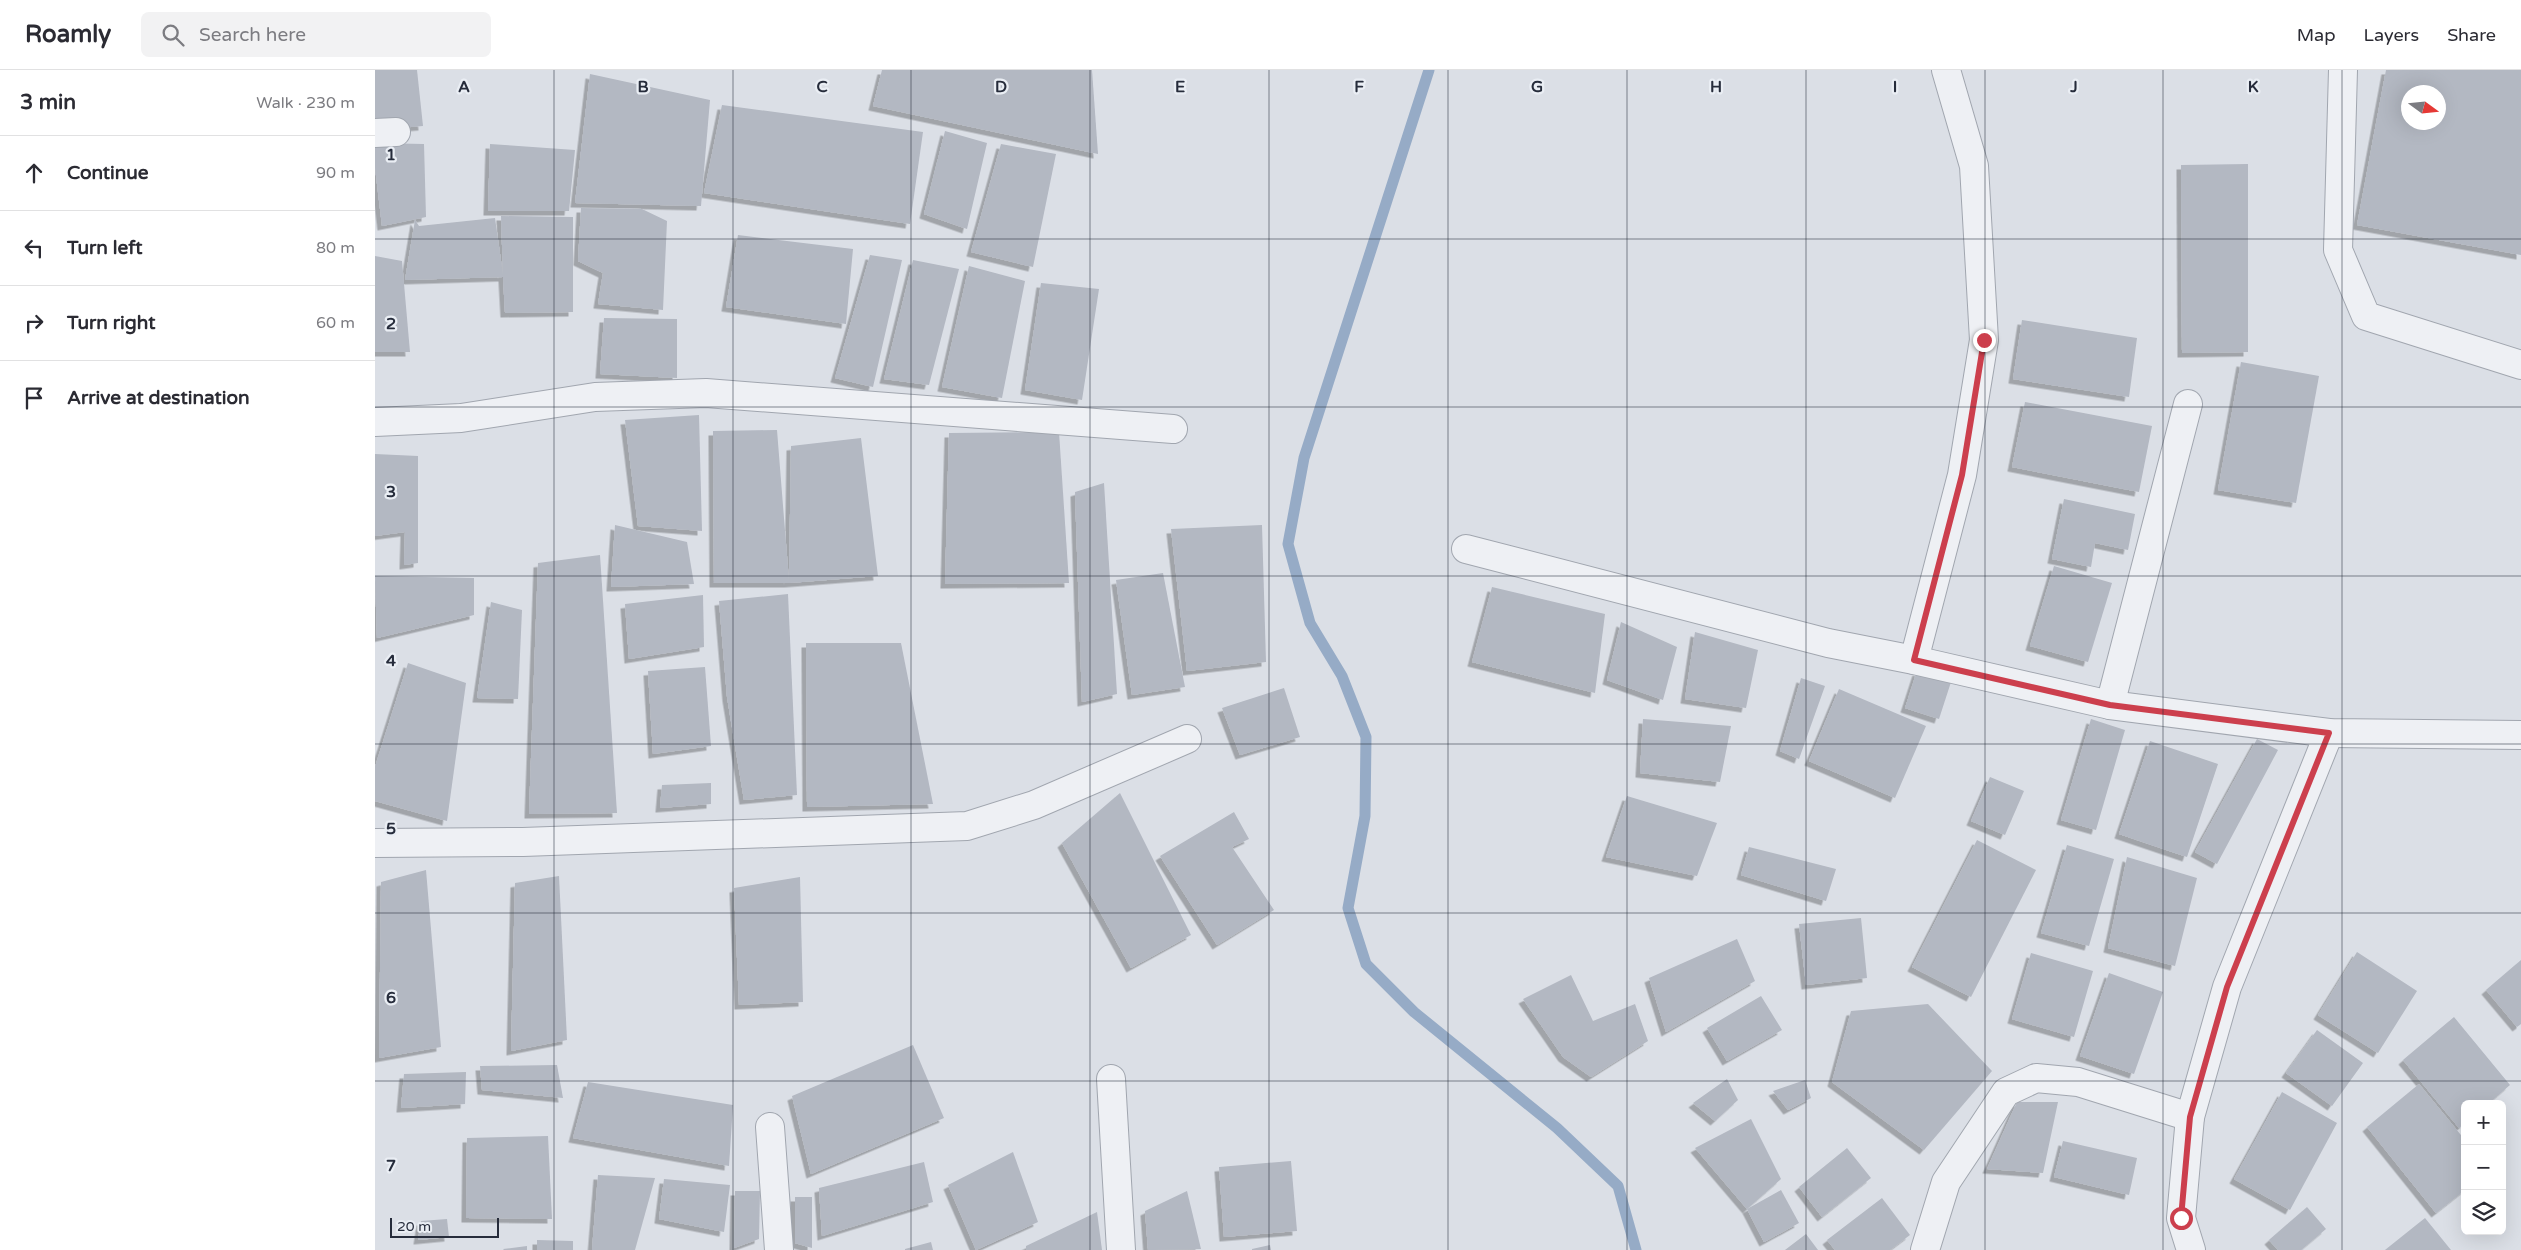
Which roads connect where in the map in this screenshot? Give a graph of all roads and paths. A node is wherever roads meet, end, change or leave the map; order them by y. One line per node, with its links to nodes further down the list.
1 (1946, 70): 8 (street)
2 (2343, 70): 3 (street)
3 (2521, 365)
4 (2188, 404): 9 (street)
5 (375, 422): 6 (street)
6 (1173, 429)
7 (1466, 549): 8 (street)
8 (1914, 660): 9 (street)
9 (2110, 705): 10 (street)
10 (2329, 733): 11 (street); 15 (street)
11 (2521, 735)
12 (1187, 739): 13 (street)
13 (375, 843)
14 (1111, 1079): 18 (street)
15 (2190, 1117): 19 (street); 20 (street)
16 (770, 1127): 17 (street)
17 (779, 1250)
18 (1121, 1250)
19 (1925, 1250)
20 (2191, 1250)

